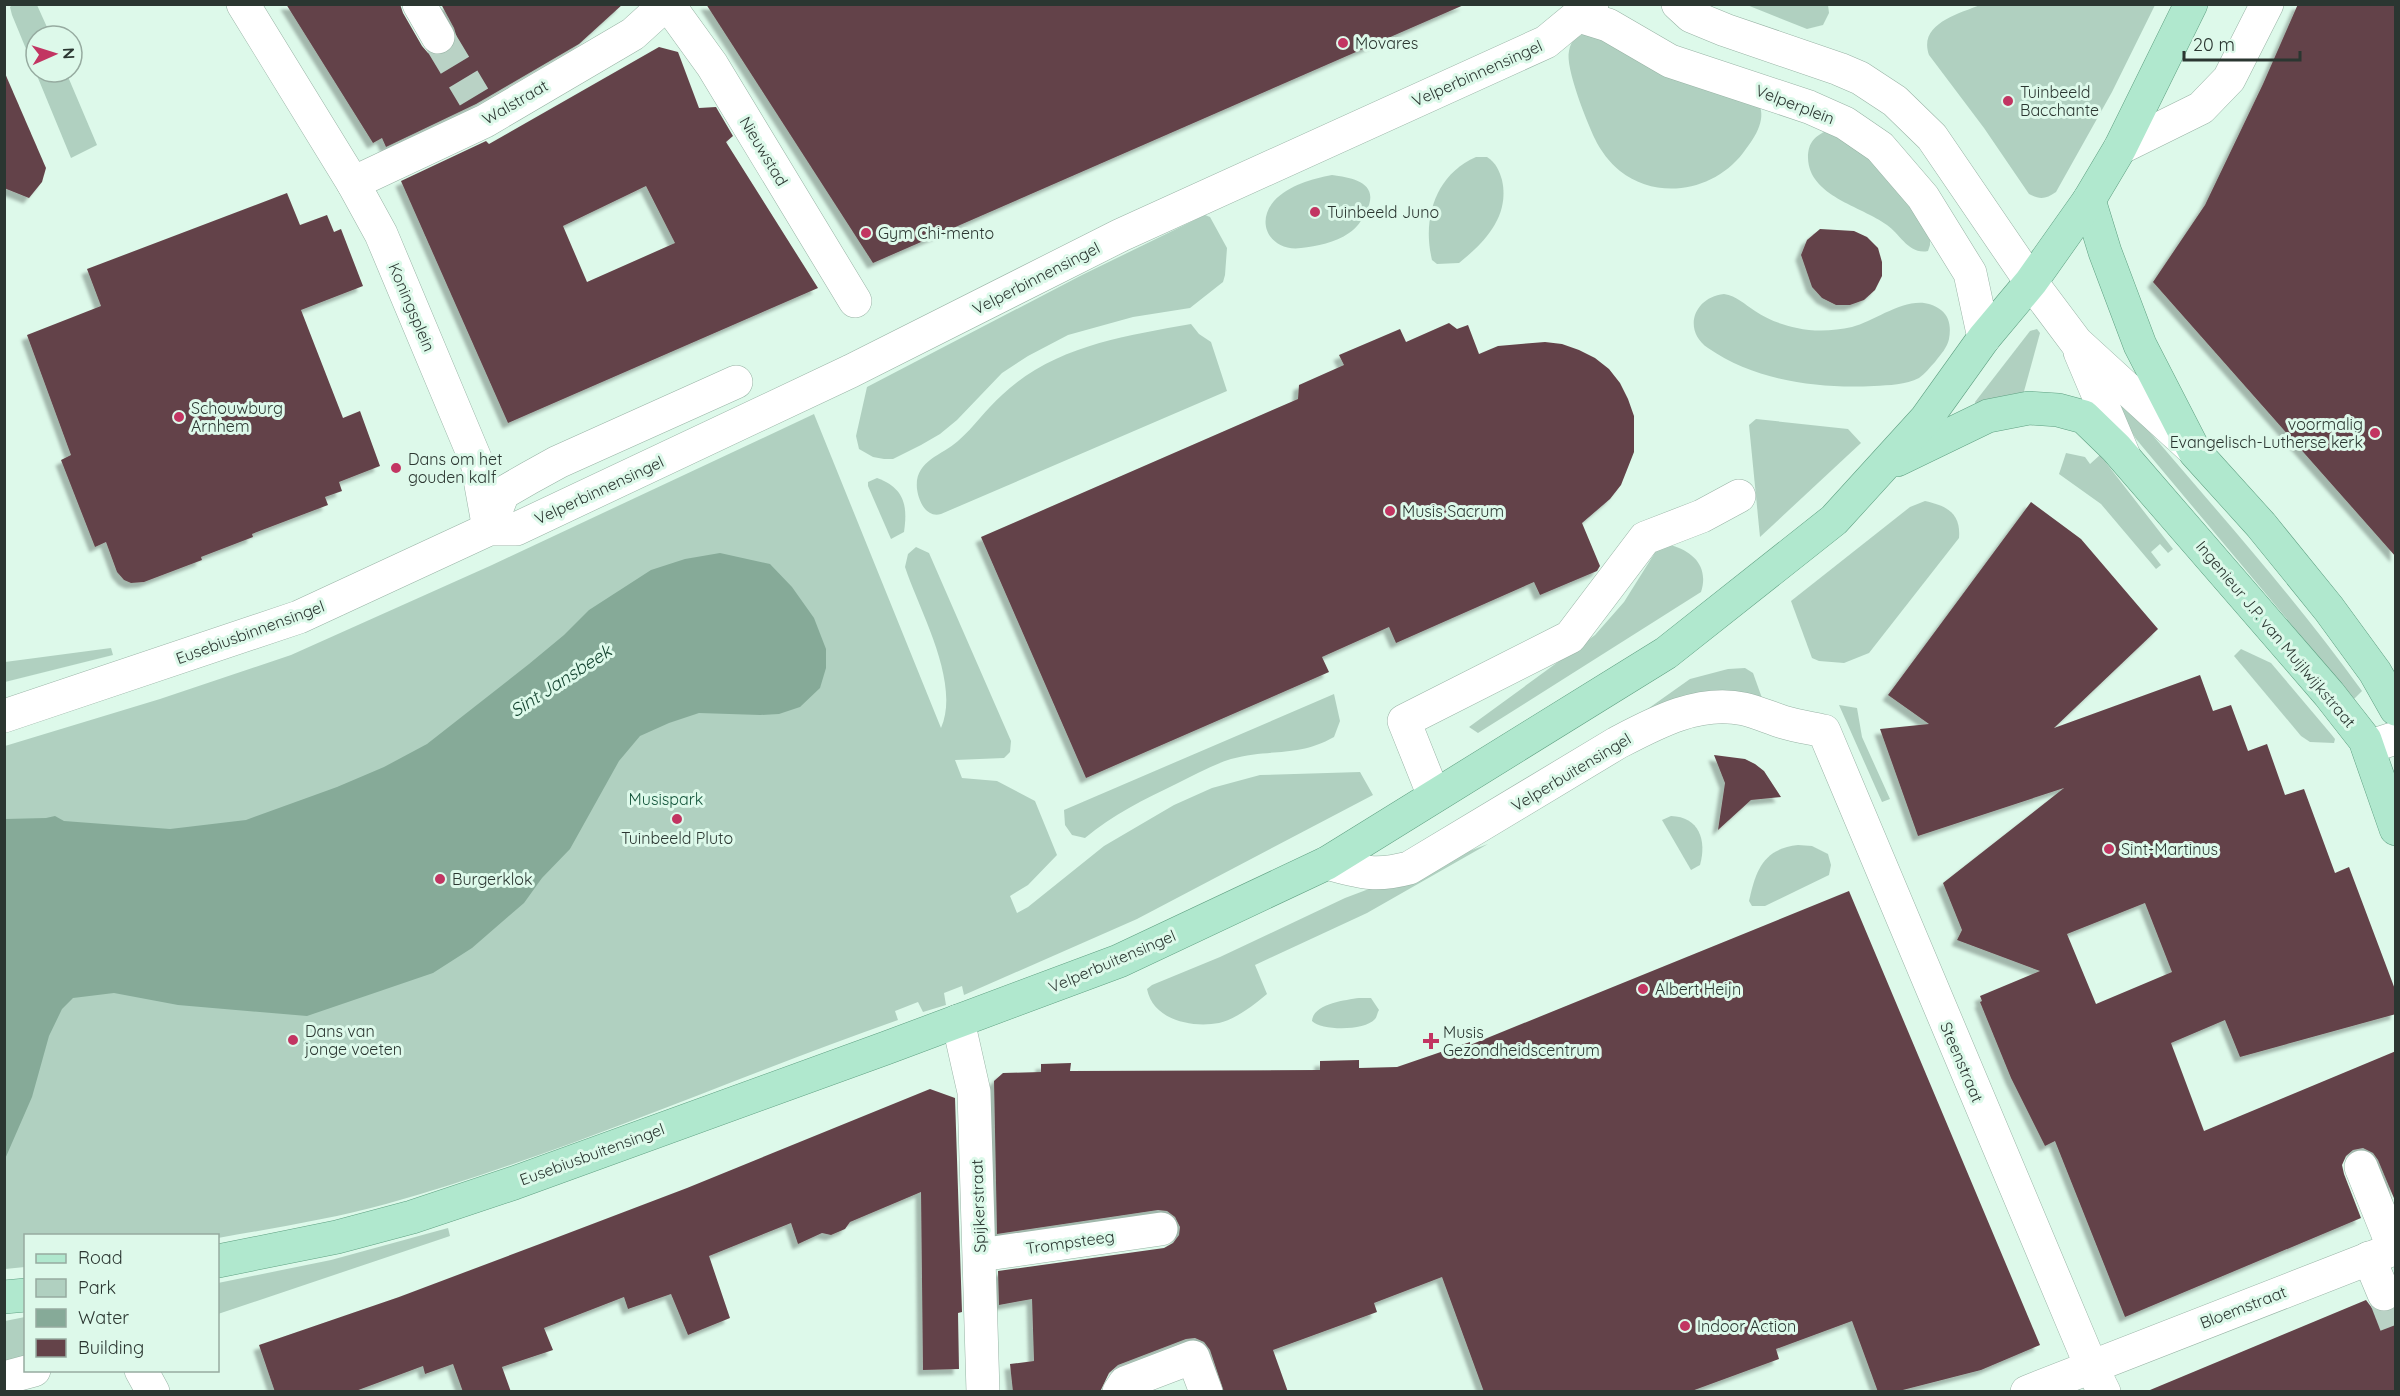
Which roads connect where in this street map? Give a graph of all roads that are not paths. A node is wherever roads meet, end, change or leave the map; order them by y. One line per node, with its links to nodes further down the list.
1 (243, 4): 10 (street, Koningsplein)
2 (419, 4): 8 (street)
3 (667, 4): 10 (street, Walstraat); 13 (street, Nieuwstad)
4 (1678, 4): 12 (street)
5 (2191, 4): 9 (main road)
6 (2267, 4): 9 (street)
7 (1584, 7): 14 (street, Velperplein); 21 (street, Velperbinnensingel)
8 (438, 37)
9 (2120, 148): 11 (main road)
10 (353, 183): 21 (street, Koningsplein)
11 (2089, 200): 12 (main road); 17 (main road, Ingenieur J.P. van Muijlwijkstraat)
12 (2031, 282): 14 (main road); 15 (street, Ingenieur J.P. van Muijlwijkstraat)
13 (855, 301)
14 (1984, 338): 19 (main road)
15 (2076, 342): 17 (street, Ingenieur J.P. van Muijlwijkstraat); 18 (street, Ingenieur J.P. van Muijlwijkstraat)
16 (736, 382): 21 (street)
17 (2195, 452): 22 (main road, Ingenieur J.P. van Muijlwijkstraat)
18 (2124, 458): 19 (main road, Ingenieur J.P. van Muijlwijkstraat); 25 (main road, Ingenieur J.P. van Muijlwijkstraat)
19 (1888, 463): 26 (main road, Velperbuitensingel)
20 (1739, 496): 26 (street)
21 (489, 529): 23 (street, Eusebiusbinnensingel)
22 (2396, 709)
23 (4, 716)
24 (1824, 731): 28 (street, Velperbuitensingel); 41 (street, Steenstraat)
25 (2382, 742): 27 (main road, Ingenieur J.P. van Muijlwijkstraat)
26 (1434, 796): 28 (main road, Velperbuitensingel)
27 (2396, 829)
28 (1327, 863): 29 (main road, Velperbuitensingel)
29 (958, 1021): 33 (street, Spijkerstraat); 34 (main road, Eusebiusbuitensingel)
30 (2361, 1167): 32 (street)
31 (1161, 1228): 33 (street, Trompsteeg)
32 (2386, 1252): 35 (street); 41 (street, Bloemstraat)
33 (980, 1255): 43 (street, Spijkerstraat)
34 (219, 1261)
35 (2384, 1294)
36 (24, 1295): 37 (main road)
37 (4, 1298)
38 (30, 1372): 40 (street)
39 (142, 1372): 42 (street)
40 (4, 1378)
41 (2097, 1379): 46 (street, Bloemstraat)
42 (153, 1392)
43 (983, 1392)
44 (1119, 1392): 45 (street)
45 (1206, 1392)
46 (2027, 1392)

